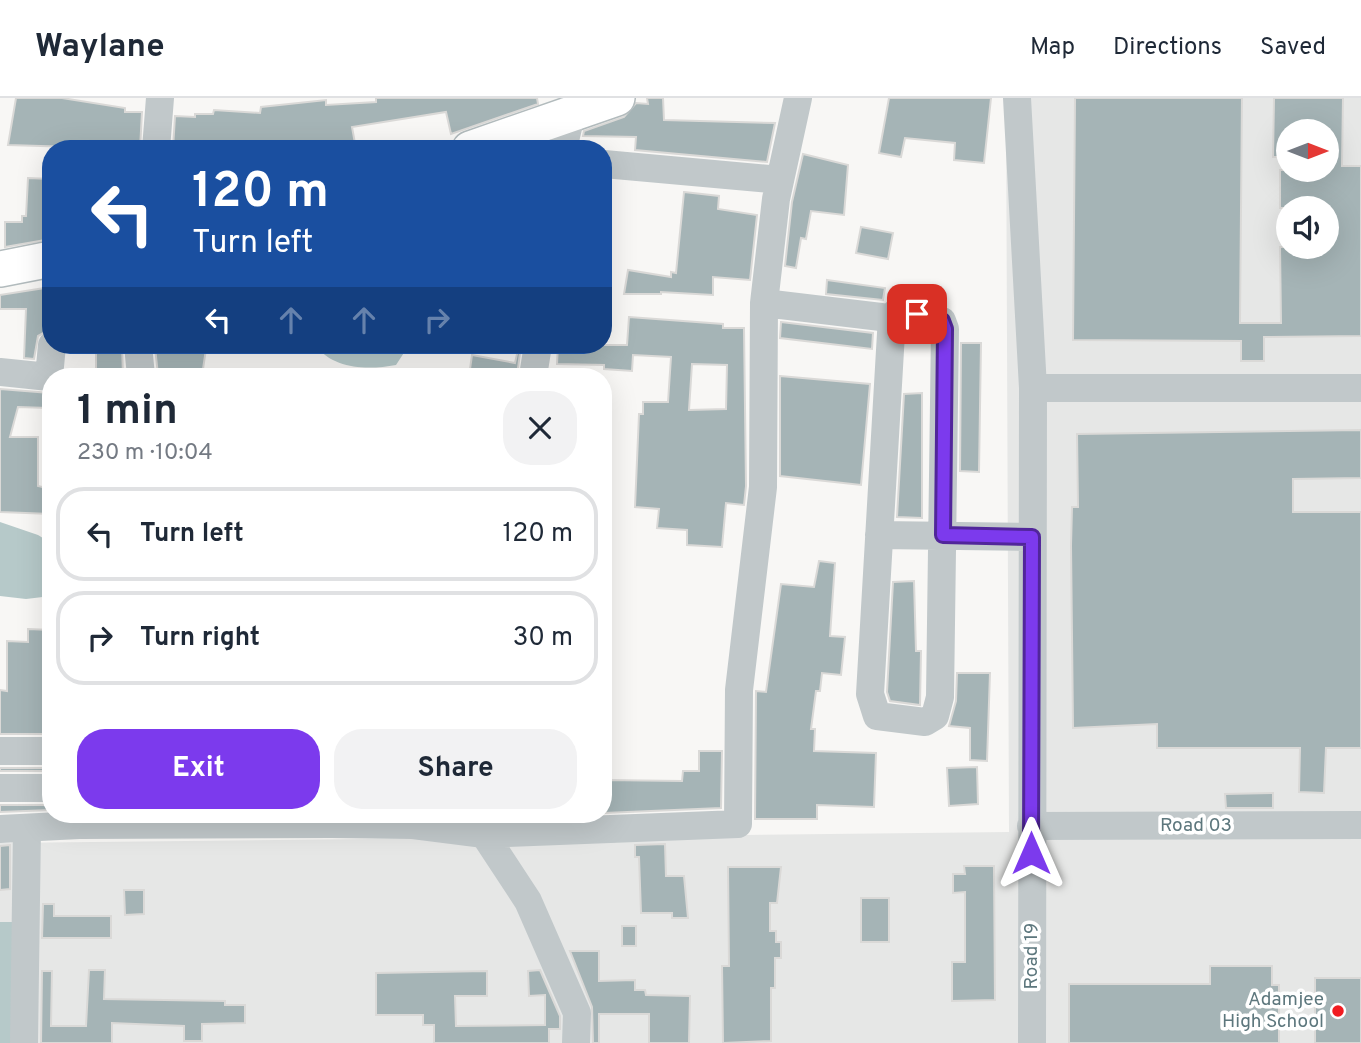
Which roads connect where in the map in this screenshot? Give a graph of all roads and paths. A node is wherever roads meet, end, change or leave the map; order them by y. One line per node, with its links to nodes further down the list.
1 (160, 98): 6 (street)
2 (617, 98): 5 (main road)
3 (798, 98): 10 (street)
4 (1017, 98): 17 (street, Road 19)
5 (573, 106): 7 (main road); 8 (street)
6 (157, 140)
7 (492, 140)
8 (565, 140)
9 (612, 165): 10 (street)
10 (780, 180): 13 (street)
11 (42, 261): 12 (main road)
12 (0, 269)
13 (764, 303): 14 (street); 30 (street)
14 (881, 317)
15 (0, 372): 16 (street)
16 (42, 376)
17 (1032, 388): 18 (street); 21 (street, Road 19)
18 (1361, 388)
19 (879, 535): 20 (street); 20 (street); 20 (street)
20 (943, 535): 21 (street)
21 (1032, 537): 29 (street, Road 19)
22 (0, 751): 23 (street)
23 (42, 751)
24 (0, 788): 25 (street)
25 (42, 789)
26 (53, 823): 31 (street)
27 (333, 823): 30 (street)
28 (1361, 825): 29 (street, Road 03)
29 (1031, 826): 34 (street, Road 19)
30 (495, 827): 33 (street)
31 (13, 829): 32 (street)
32 (24, 1043)
33 (576, 1043)
34 (1032, 1043)

